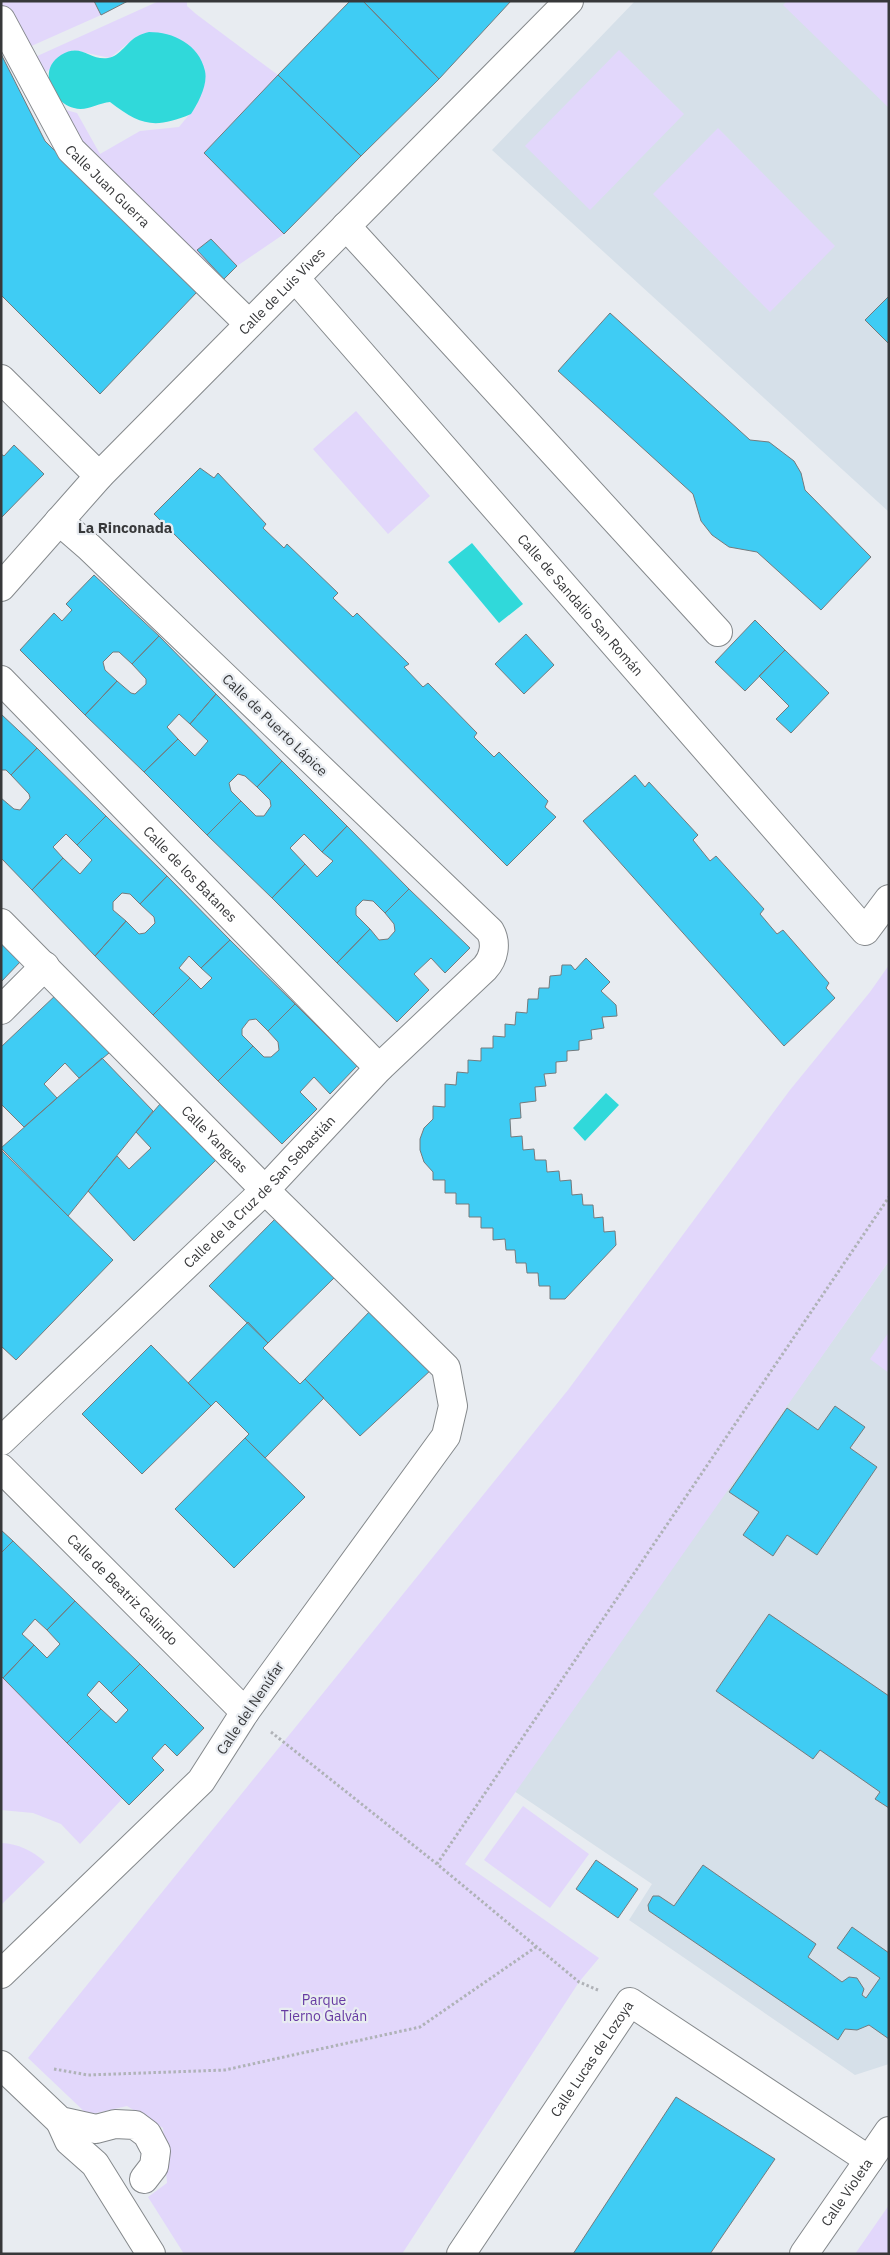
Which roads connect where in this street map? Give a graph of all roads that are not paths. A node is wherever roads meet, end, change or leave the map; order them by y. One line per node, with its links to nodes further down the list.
1 (569, 1): 3 (street, Calle de Luis Vives)
2 (1, 20): 5 (street, Calle Juan Guerra)
3 (346, 226): 4 (street, Calle de Luis Vives); 10 (street)
4 (295, 278): 5 (street, Calle de Luis Vives); 12 (street, Calle de Sandalio San Román)
5 (249, 324): 7 (street, Calle de Luis Vives)
6 (1, 379): 7 (street)
7 (99, 476): 8 (street, Calle de Luis Vives)
8 (59, 521): 9 (street, Calle de Luis Vives); 14 (street, Calle de Puerto Lápice)
9 (1, 587)
10 (718, 632)
11 (1, 680): 17 (street, Calle de los Batanes)
12 (889, 898)
13 (1, 923): 15 (street, Calle Yanguas)
14 (490, 931): 17 (street, Calle de la Cruz de San Sebastián)
15 (44, 966): 16 (street); 18 (street, Calle Yanguas)
16 (1, 1010)
17 (379, 1068): 18 (street, Calle de la Cruz de San Sebastián)
18 (265, 1190): 19 (street, Calle Yanguas); 20 (street, Calle de la Cruz de San Sebastián)
19 (453, 1406): 22 (street, Calle del Nenúfar)
20 (1, 1441)
21 (1, 1468): 22 (street, Calle de Beatriz Galindo)
22 (245, 1712): 23 (street, Calle del Nenúfar)
23 (1, 1974)
24 (1, 2065): 25 (street)
25 (60, 2121): 28 (street); 29 (street)
26 (889, 2131): 27 (street, Calle Violeta)
27 (869, 2160): 30 (street, Calle Lucas de Lozoya); 31 (street, Calle Violeta)
28 (144, 2178)
29 (151, 2254)
30 (461, 2254)
31 (804, 2254)

